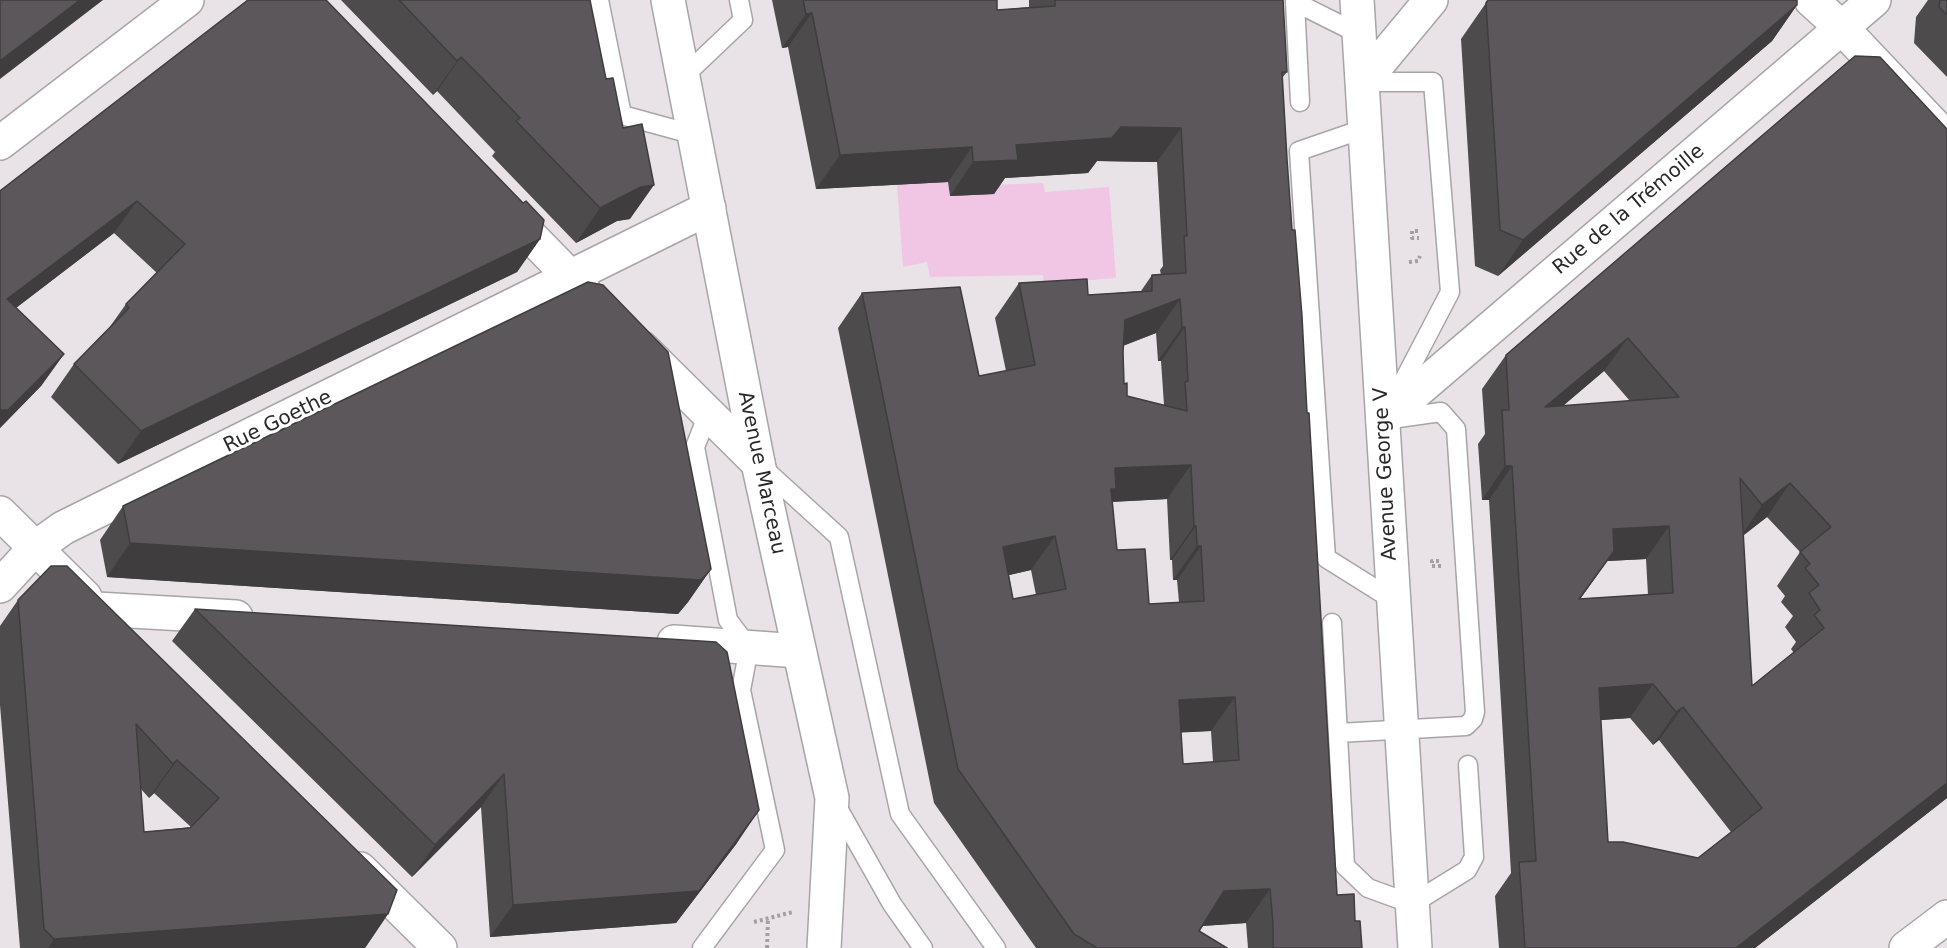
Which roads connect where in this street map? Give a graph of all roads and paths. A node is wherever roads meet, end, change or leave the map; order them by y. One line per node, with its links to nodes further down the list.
1 (187, 0): 18 (street)
2 (599, 0): 16 (lane)
3 (668, 0): 12 (street, Avenue Marceau)
4 (739, 0): 12 (lane)
5 (1357, 0): 11 (street, Avenue George V)
6 (1431, 0): 13 (street)
7 (1811, 0): 10 (street)
8 (1875, 0): 10 (street, Rue de la Trémoille)
9 (1297, 1): 11 (lane); 14 (lane)
10 (1842, 28): 17 (street); 25 (street, Rue de la Trémoille)
11 (1359, 34): 13 (street, Avenue George V)
12 (683, 77): 16 (street, Avenue Marceau)
13 (1362, 82): 15 (street, Avenue George V); 25 (lane)
14 (1300, 102)
15 (1366, 128): 25 (street, Avenue George V); 32 (lane)
16 (695, 135): 20 (street, Avenue Marceau)
17 (1947, 139)
18 (0, 143)
19 (490, 193): 23 (street)
20 (709, 208): 23 (street, Rue Goethe); 26 (street, Avenue Marceau)
21 (1422, 231): 22 (path)
22 (1420, 238)
23 (570, 277): 24 (street); 28 (street, Rue Goethe)
24 (708, 414): 26 (street); 38 (lane)
25 (1383, 420): 32 (street, Avenue George V); 40 (lane)
26 (758, 463): 39 (street, Avenue Marceau); 55 (lane)
27 (0, 513): 28 (street)
28 (34, 548): 31 (street, Rue Goethe); 33 (street)
29 (1439, 561): 30 (path)
30 (1442, 566)
31 (0, 586)
32 (1393, 600): 40 (street, Avenue George V)
33 (97, 609): 34 (street); 37 (street)
34 (260, 619)
35 (1332, 622): 41 (lane)
36 (644, 640): 38 (street)
37 (131, 642)
38 (749, 648): 39 (street); 51 (lane)
39 (800, 651): 43 (street, Avenue Marceau)
40 (1401, 730): 41 (lane); 45 (street, Avenue George V)
41 (1338, 733): 45 (lane)
42 (1468, 765): 45 (lane)
43 (832, 798): 53 (street, Avenue Marceau); 54 (lane)
44 (340, 849): 50 (street)
45 (1412, 904): 56 (street, Avenue George V)
46 (798, 911): 48 (path)
47 (1947, 916): 57 (street)
48 (768, 918): 49 (path); 52 (path)
49 (750, 923)
50 (440, 948)
51 (702, 948)
52 (767, 948)
53 (824, 948)
54 (923, 948)
55 (996, 948)
56 (1415, 948)
57 (1906, 948)

